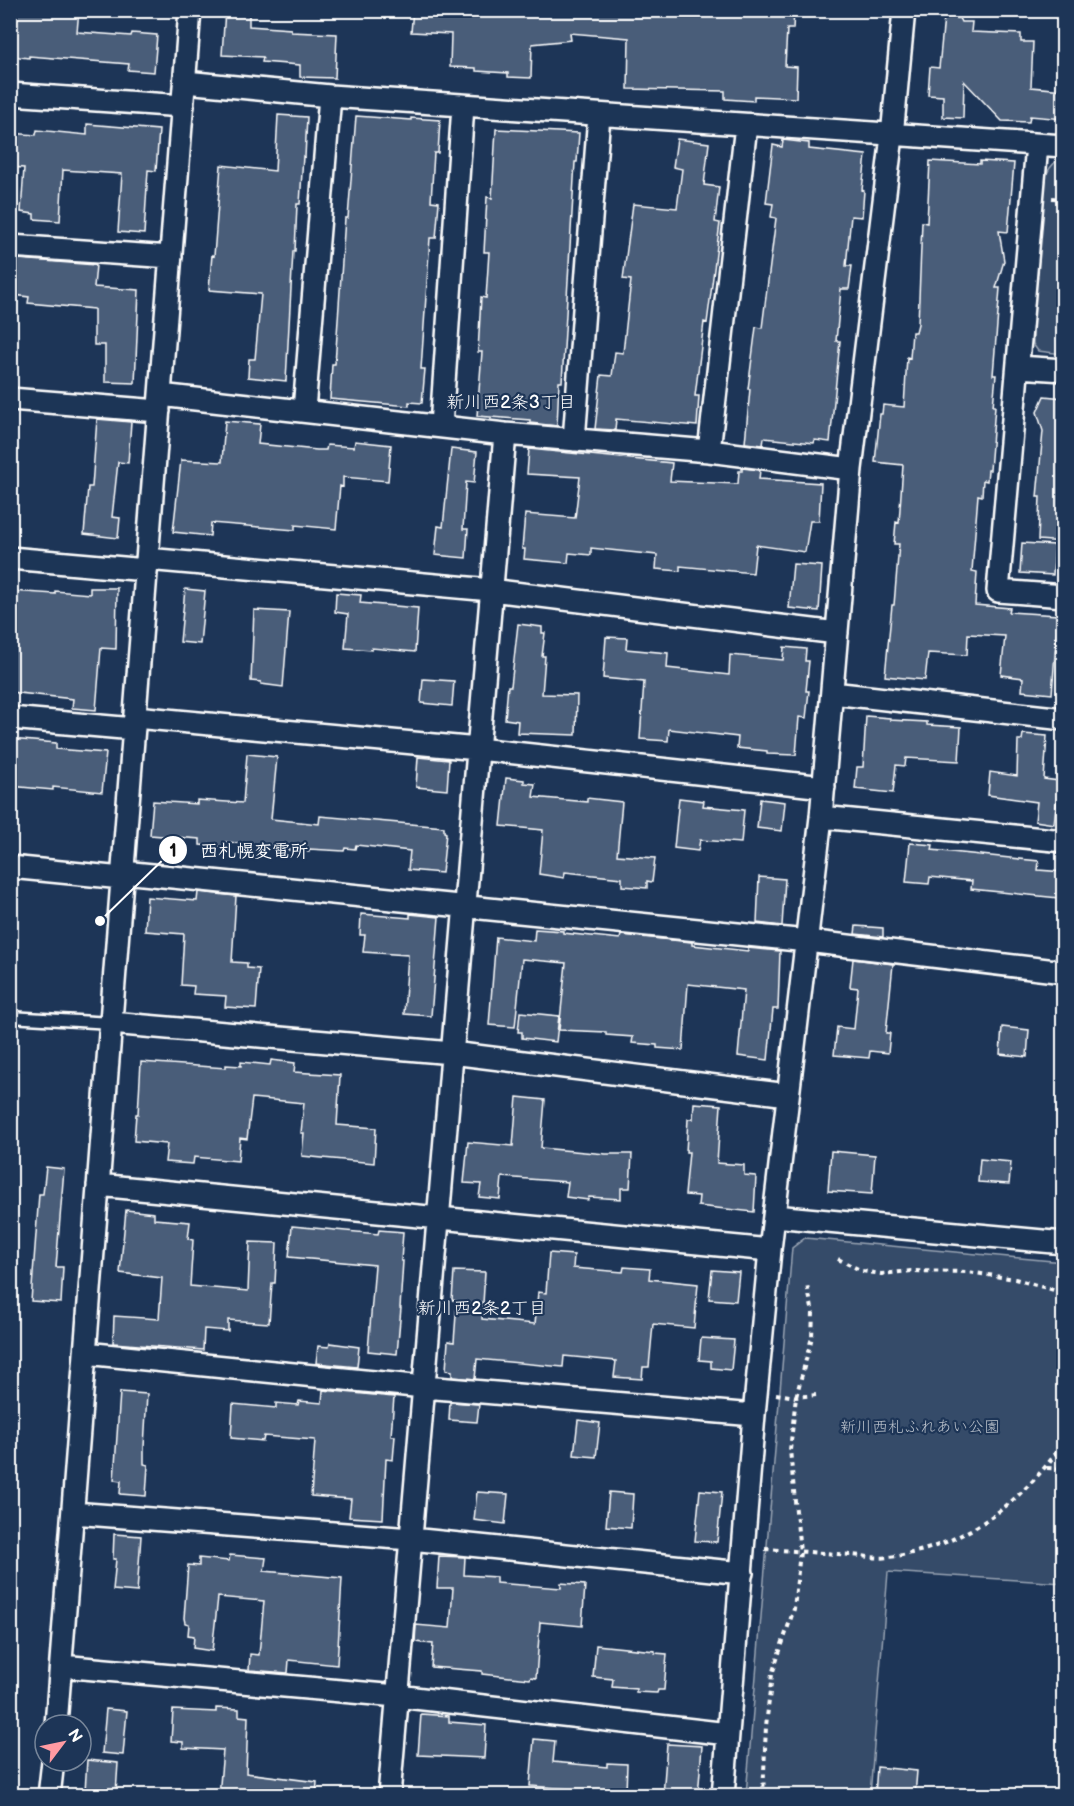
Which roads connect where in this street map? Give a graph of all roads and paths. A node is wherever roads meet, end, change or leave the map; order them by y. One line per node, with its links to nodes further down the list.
1 (190, 10): 3 (street)
2 (904, 10): 10 (street)
3 (185, 82): 5 (street); 6 (street)
4 (10, 94): 6 (street)
5 (330, 96): 7 (street); 19 (street)
6 (183, 106): 14 (street)
7 (462, 106): 8 (street); 20 (street)
8 (599, 115): 9 (street); 22 (street)
9 (746, 125): 10 (street); 23 (street)
10 (892, 136): 11 (street); 24 (street)
11 (1037, 145): 12 (street); 15 (street)
12 (1064, 146)
13 (10, 246): 14 (street)
14 (171, 257): 18 (street)
15 (1018, 367): 16 (street); 28 (street)
16 (1064, 370)
17 (10, 399): 18 (street)
18 (160, 403): 19 (street); 26 (street)
19 (304, 410): 20 (street)
20 (441, 426): 21 (street)
21 (505, 434): 22 (street); 27 (street)
22 (574, 440): 23 (street)
23 (709, 451): 24 (street)
24 (851, 469): 29 (street)
25 (10, 558): 26 (street)
26 (147, 564): 27 (street); 33 (street)
27 (491, 590): 29 (street); 34 (street)
28 (1064, 596)
29 (837, 633): 30 (street)
30 (832, 693): 32 (street); 35 (street)
31 (10, 718): 33 (street)
32 (1064, 719)
33 (134, 723): 34 (street); 39 (street)
34 (478, 749): 35 (street); 40 (street)
35 (824, 787): 36 (street)
36 (821, 817): 37 (street); 41 (street)
37 (1064, 841)
38 (10, 867): 39 (street)
39 (122, 875): 40 (street); 44 (street)
40 (465, 905): 41 (street); 45 (street)
41 (807, 941): 42 (street); 46 (street)
42 (1064, 972)
43 (10, 1017): 44 (lane)
44 (111, 1023): 45 (street); 47 (street)
45 (452, 1053): 46 (street); 49 (street)
46 (788, 1095): 48 (street)
47 (98, 1185): 49 (street); 55 (street)
48 (774, 1216): 50 (street); 51 (street)
49 (438, 1219): 51 (street); 56 (street)
50 (1064, 1243)
51 (770, 1250): 60 (street)
52 (838, 1259): 54 (path)
53 (807, 1285): 59 (path)
54 (1064, 1293)
55 (85, 1353): 56 (street); 64 (street)
56 (424, 1387): 60 (street); 65 (street)
57 (772, 1394): 59 (path)
58 (816, 1395): 59 (path)
59 (796, 1397): 67 (path)
60 (754, 1415): 68 (street)
61 (1064, 1442): 62 (path)
62 (1046, 1468): 63 (path); 67 (path)
63 (1064, 1469)
64 (72, 1513): 65 (street); 69 (street)
65 (411, 1539): 68 (street); 70 (street)
66 (759, 1549): 67 (path)
67 (800, 1552): 77 (path)
68 (742, 1573): 72 (street)
69 (61, 1666): 70 (street); 71 (street)
70 (398, 1696): 72 (street); 75 (street)
71 (57, 1713)
72 (728, 1734): 76 (street)
73 (52, 1773): 74 (street)
74 (49, 1796)
75 (389, 1796)
76 (723, 1796)
77 (763, 1796)

